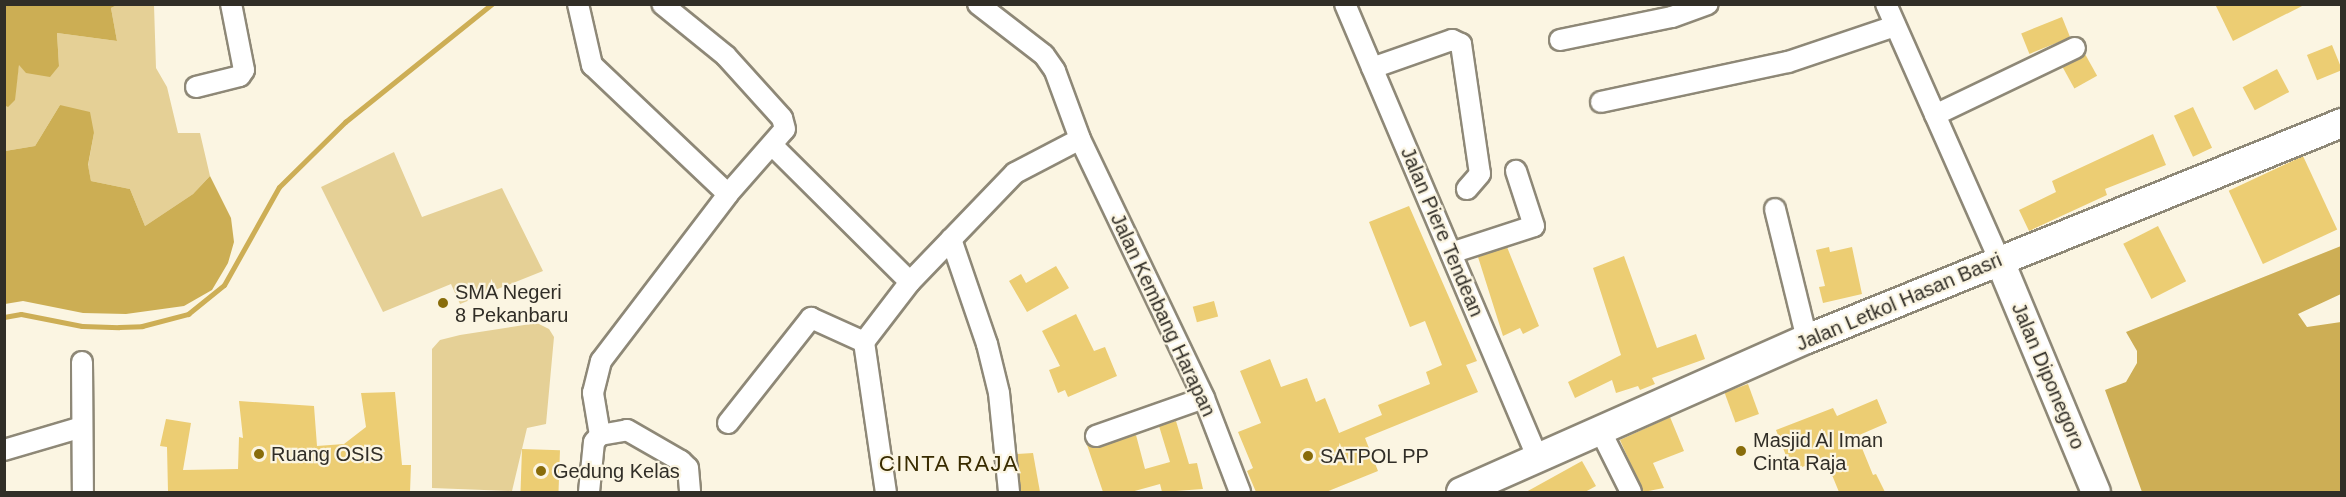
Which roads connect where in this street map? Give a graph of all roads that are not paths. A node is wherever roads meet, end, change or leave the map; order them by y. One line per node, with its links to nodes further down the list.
1 (231, 4): 13 (street)
2 (578, 4): 21 (street)
3 (662, 4): 18 (street)
4 (978, 4): 8 (street, Jalan Kembang Harapan)
5 (1345, 4): 12 (street, Jalan Piere Tendean)
6 (1708, 4): 10 (street)
7 (1886, 4): 9 (street)
8 (1007, 11): 17 (street, Jalan Kembang Harapan)
9 (1895, 26): 14 (street); 15 (street)
10 (1560, 40)
11 (2074, 48): 15 (street)
12 (1372, 68): 20 (street); 24 (street, Jalan Piere Tendean)
13 (196, 87)
14 (1601, 102)
15 (1935, 115): 25 (street)
16 (2342, 123): 25 (main road, Jalan Letkol Hasan Basri)
17 (1080, 139): 23 (street); 30 (street, Jalan Kembang Harapan)
18 (772, 144): 21 (street); 26 (street)
19 (1516, 171): 24 (street)
20 (1467, 189)
21 (728, 194): 34 (street)
22 (1775, 209): 27 (street)
23 (951, 239): 26 (street); 42 (street)
24 (1450, 253): 37 (street, Jalan Piere Tendean)
25 (1999, 259): 27 (main road, Jalan Letkol Hasan Basri); 46 (main road, Jalan Diponegoro)
26 (910, 282): 28 (street)
27 (1807, 339): 33 (main road, Jalan Letkol Hasan Basri)
28 (864, 342): 31 (street); 41 (street)
29 (82, 362): 32 (street)
30 (1204, 398): 35 (street); 43 (street, Jalan Kembang Harapan)
31 (728, 423)
32 (82, 427): 36 (street); 38 (street)
33 (1601, 432): 37 (main road, Jalan Letkol Hasan Basri); 45 (street)
34 (600, 435): 39 (street); 40 (street)
35 (1096, 436)
36 (4, 450)
37 (1538, 459): 44 (main road, Jalan Letkol Hasan Basri)
38 (82, 492)
39 (589, 492)
40 (690, 492)
41 (886, 492)
42 (1009, 492)
43 (1240, 492)
44 (1461, 492)
45 (1631, 492)
46 (2096, 492)

